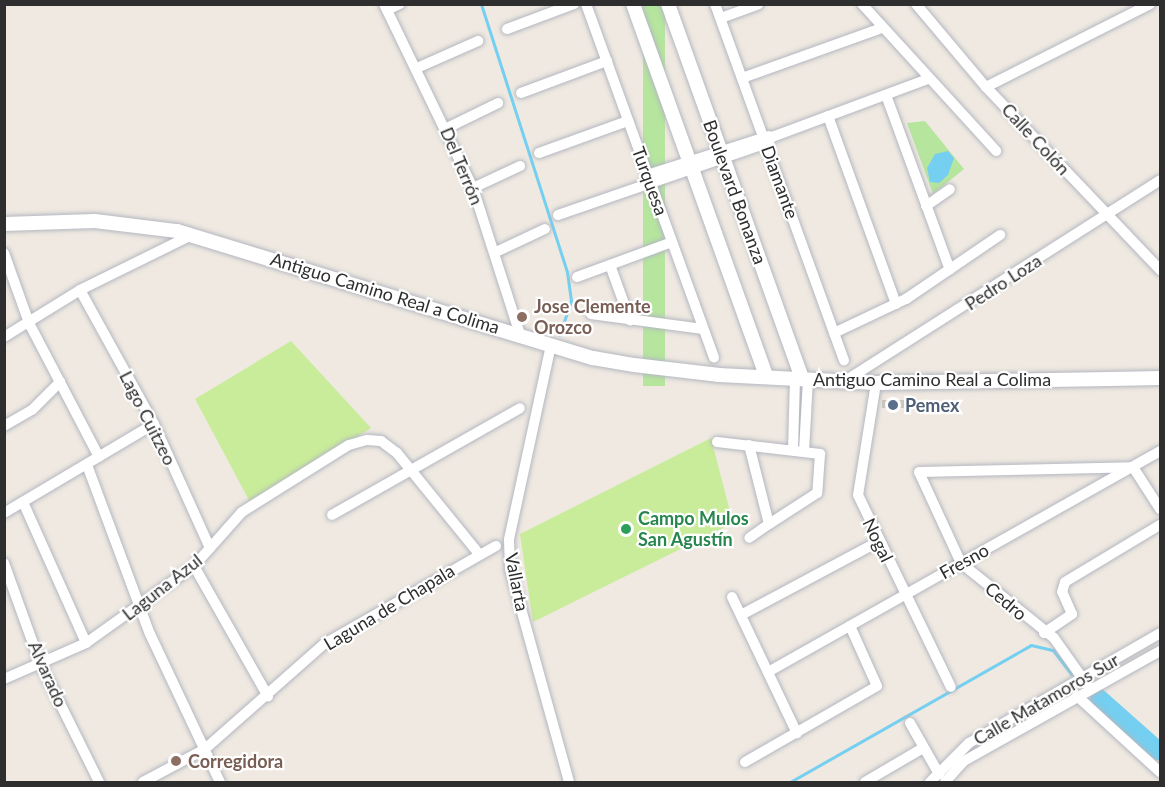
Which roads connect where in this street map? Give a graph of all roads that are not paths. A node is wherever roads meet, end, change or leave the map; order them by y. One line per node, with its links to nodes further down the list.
1 (400, 4): 11 (street)
2 (574, 4): 14 (street)
3 (586, 4): 16 (street, Turquesa)
4 (633, 4): 31 (main road, Boulevard Bonanza)
5 (668, 4): 30 (main road, Boulevard Bonanza)
6 (715, 4): 12 (street, Diamante)
7 (759, 4): 12 (street)
8 (862, 4): 13 (street)
9 (916, 4): 20 (street, Calle Colón)
10 (1149, 4): 20 (street)
11 (386, 7): 17 (street, Del Terrón)
12 (721, 18): 18 (street, Diamante)
13 (879, 28): 18 (street); 19 (street)
14 (507, 29)
15 (478, 41): 17 (street)
16 (607, 61): 21 (street); 25 (street, Turquesa)
17 (417, 68): 26 (street, Del Terrón)
18 (742, 78): 27 (street, Diamante)
19 (928, 79): 22 (street); 28 (street)
20 (986, 87): 39 (street, Calle Colón)
21 (521, 93)
22 (886, 95): 24 (street); 37 (street)
23 (498, 103): 26 (street)
24 (828, 116): 27 (street); 52 (street)
25 (628, 121): 29 (street); 33 (street, Turquesa)
26 (447, 128): 35 (street, Del Terrón)
27 (767, 138): 30 (street); 57 (street, Diamante)
28 (996, 151)
29 (539, 153)
30 (722, 154): 31 (street); 65 (main road, Boulevard Bonanza)
31 (691, 164): 33 (street); 63 (main road, Boulevard Bonanza)
32 (520, 166): 35 (street)
33 (649, 179): 38 (street); 44 (street, Turquesa)
34 (1161, 180): 39 (street, Pedro Loza)
35 (473, 188): 45 (street, Del Terrón)
36 (950, 189): 37 (street)
37 (926, 206): 49 (street)
38 (558, 215)
39 (1107, 215): 48 (street, Calle Colón); 66 (street, Pedro Loza)
40 (4, 224): 42 (main road, Antiguo Camino Real a Colima)
41 (545, 229): 45 (street)
42 (192, 235): 51 (street); 58 (main road, Antiguo Camino Real a Colima)
43 (1000, 235): 49 (street)
44 (672, 242): 47 (street); 56 (street, Turquesa)
45 (496, 252): 58 (street, Del Terrón)
46 (4, 253): 55 (street)
47 (610, 265): 50 (street); 54 (street)
48 (1160, 268)
49 (950, 270): 52 (street)
50 (578, 277)
51 (80, 290): 55 (street); 70 (street, Lago Cuitzeo)
52 (896, 304): 57 (street)
53 (591, 314): 54 (street)
54 (630, 320): 56 (street)
55 (29, 323): 59 (street); 67 (street)
56 (703, 329): 61 (street, Turquesa)
57 (834, 333): 62 (street, Diamante)
58 (520, 334): 60 (main road, Antiguo Camino Real a Colima)
59 (4, 337)
60 (551, 345): 63 (main road, Antiguo Camino Real a Colima); 122 (street, Vallarta)
61 (714, 358)
62 (844, 360)
63 (766, 376): 65 (main road, Antiguo Camino Real a Colima)
64 (1161, 378): 68 (main road, Antiguo Camino Real a Colima)
65 (802, 379): 66 (main road, Antiguo Camino Real a Colima); 74 (street)
66 (845, 381): 68 (main road, Antiguo Camino Real a Colima)
67 (60, 382): 71 (street); 76 (street)
68 (876, 383): 87 (street, Nogal)
69 (520, 408): 79 (street)
70 (154, 424): 76 (street); 89 (street, Lago Cuitzeo)
71 (4, 426)
72 (717, 442): 73 (street)
73 (748, 445): 74 (street); 84 (street)
74 (798, 450): 84 (street)
75 (1161, 451): 78 (street, Fresno)
76 (99, 457): 77 (street)
77 (87, 465): 80 (street); 96 (street)
78 (1133, 466): 81 (street); 92 (street, Fresno); 92 (street, Cedro)
79 (412, 472): 83 (street); 89 (street, Laguna Azul); 90 (street)
80 (23, 502): 82 (street); 101 (street)
81 (1161, 509)
82 (4, 513)
83 (332, 515)
84 (769, 524): 86 (street)
85 (1161, 525): 99 (street)
86 (749, 538)
87 (878, 542): 94 (street, Nogal); 97 (street)
88 (496, 546): 90 (street, Laguna de Chapala)
89 (210, 548): 93 (street, Laguna Azul)
90 (479, 554): 109 (street, Laguna de Chapala)
91 (4, 563): 103 (street, Alvarado)
92 (961, 563): 94 (street, Fresno); 99 (street, Cedro)
93 (194, 567): 96 (street, Laguna Azul); 109 (street)
94 (905, 595): 98 (street, Fresno); 107 (street, Nogal)
95 (732, 597): 97 (street)
96 (141, 606): 101 (street, Laguna Azul); 114 (street)
97 (741, 615): 104 (street)
98 (849, 626): 104 (street, Fresno); 112 (street)
99 (1044, 633): 105 (street, Cedro)
100 (1161, 633): 105 (street, Calle Matamoros Sur)
101 (86, 643): 103 (street, Laguna Azul)
102 (1161, 651): 108 (street, Calle Matamoros Sur)
103 (40, 663): 106 (street, Laguna Azul); 119 (street, Alvarado)
104 (768, 672): 112 (street)
105 (1083, 676): 108 (street, Cedro); 116 (street, Calle Matamoros Sur)
106 (4, 679)
107 (951, 687)
108 (1090, 689): 110 (street, Calle Matamoros Sur)
109 (268, 696): 114 (street, Laguna de Chapala)
110 (1077, 696): 117 (street); 118 (street, Calle Matamoros Sur)
111 (910, 723): 113 (street)
112 (796, 733): 115 (street)
113 (923, 748): 116 (street); 123 (street)
114 (205, 749): 120 (street, Laguna de Chapala); 121 (street)
115 (745, 762)
116 (936, 771): 118 (street); 124 (street)
117 (1161, 772)
118 (947, 782)
119 (99, 783)
120 (143, 783)
121 (220, 783)
122 (569, 783)
123 (865, 783)
124 (930, 783)

